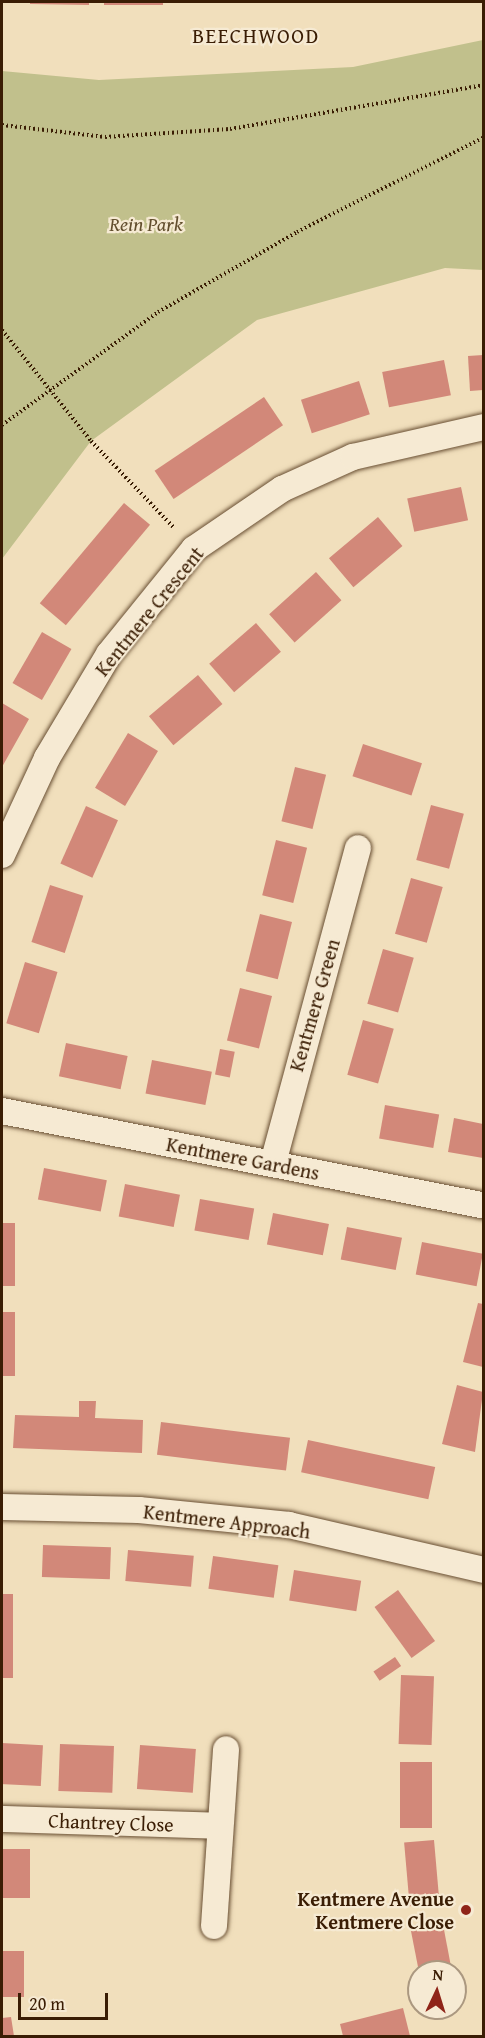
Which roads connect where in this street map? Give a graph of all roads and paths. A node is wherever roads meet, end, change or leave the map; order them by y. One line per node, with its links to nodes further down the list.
1 (483, 85): 2 (path)
2 (2, 125)
3 (483, 137): 5 (path)
4 (2, 330): 5 (path)
5 (49, 386): 6 (path); 8 (path)
6 (2, 425)
7 (483, 427): 8 (street, Kentmere Crescent)
8 (194, 549): 10 (street, Kentmere Crescent)
9 (358, 848): 12 (street, Kentmere Green)
10 (2, 855)
11 (2, 1112): 12 (street, Kentmere Gardens)
12 (273, 1164): 13 (street, Kentmere Gardens)
13 (483, 1206)
14 (2, 1507): 15 (street, Kentmere Approach)
15 (483, 1570)
16 (226, 1749): 18 (street)
17 (2, 1820): 18 (street, Chantrey Close)
18 (220, 1826): 19 (street)
19 (214, 1926)

